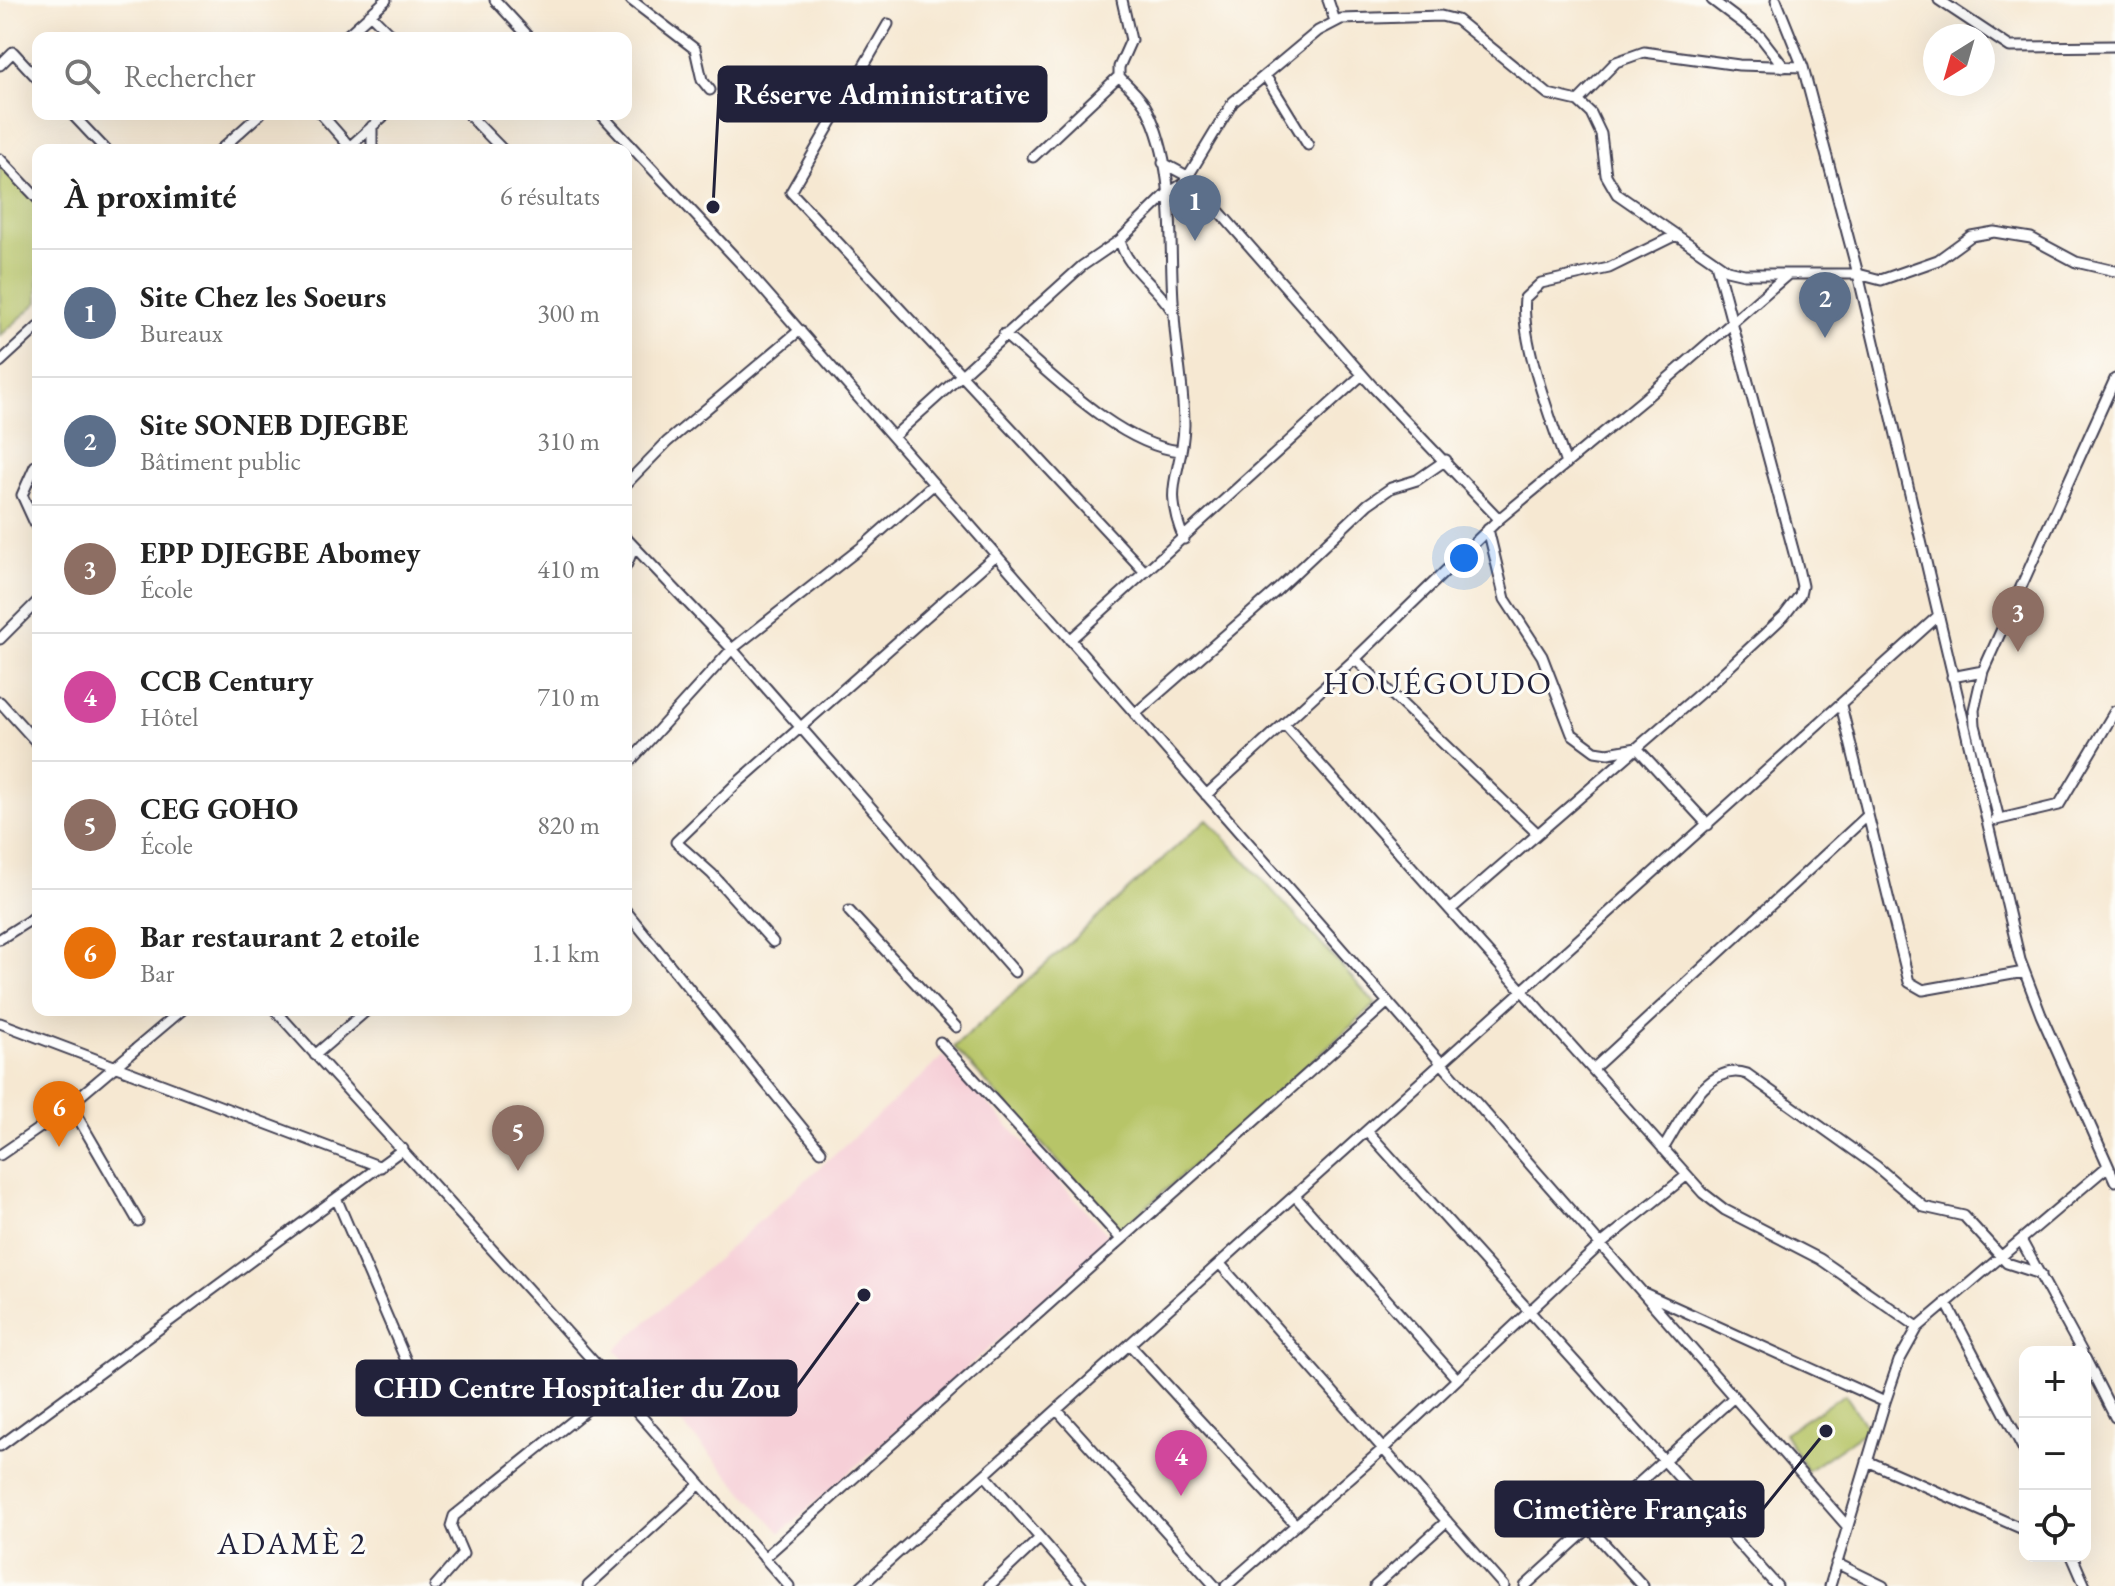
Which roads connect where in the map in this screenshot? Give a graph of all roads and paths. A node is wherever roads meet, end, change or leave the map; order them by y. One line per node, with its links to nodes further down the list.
1 (386, 0): 9 (street)
2 (495, 0): 14 (street)
3 (631, 0): 22 (street)
4 (1122, 0): 21 (street)
5 (1328, 0): 10 (street)
6 (1712, 0): 17 (street)
7 (1776, 0): 18 (street)
8 (1939, 0): 15 (street)
9 (370, 14): 12 (street); 13 (street)
10 (1335, 21): 20 (street); 23 (street)
11 (888, 24): 58 (street)
12 (350, 32)
13 (388, 32)
14 (524, 32)
15 (2115, 46)
16 (0, 65): 19 (street)
17 (1784, 67): 18 (street); 23 (street)
18 (1803, 67): 50 (street)
19 (32, 73)
20 (1265, 75): 38 (street); 43 (street)
21 (1119, 76): 40 (street); 42 (street)
22 (710, 90)
23 (1578, 101): 46 (street)
24 (78, 120): 31 (street)
25 (253, 120): 32 (street)
26 (326, 120): 33 (street)
27 (379, 120): 30 (street)
28 (474, 120): 36 (street)
29 (607, 120): 37 (street)
30 (372, 126): 34 (street); 35 (street)
31 (100, 144)
32 (227, 144)
33 (345, 144)
34 (352, 144)
35 (372, 144)
36 (497, 144)
37 (629, 144)
38 (1308, 145)
39 (632, 148): 54 (street)
40 (1033, 157)
41 (0, 159): 44 (street)
42 (1163, 163): 43 (street); 45 (street)
43 (1189, 177): 45 (street); 59 (street)
44 (32, 193)
45 (1167, 194): 47 (street); 52 (street)
46 (1676, 235): 48 (street); 64 (street)
47 (1120, 240): 52 (street); 56 (street)
48 (1716, 263): 51 (street); 53 (street)
49 (2115, 271): 50 (street)
50 (1858, 274): 51 (street); 76 (street)
51 (1787, 275): 53 (street)
52 (1173, 313): 62 (street)
53 (1731, 325): 64 (street); 90 (street)
54 (800, 330): 61 (street); 66 (street)
55 (32, 333): 57 (street)
56 (1004, 334): 58 (street); 62 (street)
57 (0, 362)
58 (960, 373): 61 (street); 74 (street)
59 (1362, 375): 63 (street); 71 (street)
60 (2115, 379): 81 (street)
61 (893, 437): 67 (street)
62 (1180, 451): 71 (street)
63 (1446, 460): 69 (street); 86 (street)
64 (1566, 464): 69 (street)
65 (32, 473): 68 (street)
66 (632, 478)
67 (934, 484): 73 (street); 79 (street)
68 (32, 517)
69 (1499, 519): 70 (street)
70 (1488, 529): 80 (street); 90 (street)
71 (1184, 539): 74 (street)
72 (633, 549): 79 (street)
73 (996, 555): 78 (street); 88 (street)
74 (1144, 571): 78 (street)
75 (32, 607): 77 (street)
76 (1938, 616): 82 (street); 84 (street)
77 (0, 639)
78 (1070, 640): 86 (street)
79 (732, 649): 88 (street); 91 (street)
80 (1355, 659): 87 (street); 97 (street)
81 (1983, 671): 82 (street); 94 (street)
82 (1952, 677): 95 (street)
83 (0, 702): 89 (street)
84 (1841, 705): 93 (street); 96 (street)
85 (2115, 711): 94 (street)
86 (1135, 714): 92 (street)
87 (1284, 724): 92 (street); 98 (street)
88 (802, 729): 103 (street); 104 (street)
89 (32, 737)
90 (1637, 748): 96 (street); 97 (street)
91 (632, 759)
92 (1206, 795): 107 (street)
93 (1866, 817): 105 (street); 117 (street)
94 (1999, 819): 95 (street)
95 (1985, 822): 105 (street)
96 (1708, 825): 106 (street)
97 (1537, 833): 98 (street)
98 (1450, 910): 106 (street)
99 (849, 911): 112 (street)
100 (632, 918): 122 (street)
101 (32, 919): 102 (street)
102 (0, 939)
103 (773, 942)
104 (1015, 972)
105 (2024, 972): 124 (street)
106 (1523, 991): 115 (street); 117 (street)
107 (1388, 1002): 115 (street); 131 (street)
108 (175, 1016): 116 (street)
109 (280, 1016): 114 (street)
110 (360, 1016): 114 (street)
111 (0, 1023): 116 (street)
112 (956, 1027)
113 (940, 1042): 131 (street)
114 (315, 1055): 120 (street)
115 (1442, 1064): 119 (street); 133 (street)
116 (115, 1066): 118 (street); 125 (street)
117 (1593, 1069): 121 (street)
118 (70, 1104): 123 (street); 130 (street)
119 (1367, 1131): 128 (street); 139 (street)
120 (403, 1149): 125 (street); 146 (street)
121 (1663, 1149): 126 (street); 134 (street)
122 (821, 1151)
123 (0, 1155)
124 (2108, 1166): 127 (street); 132 (street)
125 (381, 1167): 129 (street)
126 (1686, 1176): 133 (street); 140 (street)
127 (2115, 1181)
128 (1295, 1196): 135 (street); 145 (street)
129 (337, 1200): 143 (street); 152 (street)
130 (138, 1221)
131 (1121, 1239): 164 (street)
132 (2021, 1240): 134 (street); 136 (street)
133 (1600, 1245): 137 (street); 139 (street)
134 (1999, 1258): 136 (street); 138 (street)
135 (1220, 1264): 141 (street); 153 (street)
136 (2041, 1274): 142 (street)
137 (1641, 1291): 147 (street); 148 (street)
138 (1946, 1302): 140 (street); 151 (street)
139 (1528, 1313): 145 (street); 154 (street)
140 (1918, 1327): 148 (street)
141 (1130, 1345): 149 (street); 159 (street)
142 (2079, 1346)
143 (407, 1363)
144 (2091, 1370): 150 (street)
145 (1457, 1379): 153 (street)
146 (615, 1387): 157 (street); 167 (street)
147 (1734, 1397): 154 (street); 160 (street)
148 (1885, 1402): 155 (street)
149 (1057, 1410): 156 (street); 173 (street)
150 (2115, 1417)
151 (2019, 1441)
152 (0, 1446)
153 (1383, 1449): 158 (street); 159 (street)
154 (1662, 1460): 161 (street); 179 (street)
155 (1867, 1461): 160 (street); 162 (street)
156 (985, 1475): 163 (street); 170 (street)
157 (699, 1485): 164 (street); 168 (street)
158 (1447, 1521): 175 (street); 176 (street)
159 (1296, 1525): 174 (street)
160 (1847, 1526): 166 (street)
161 (1589, 1527): 177 (street); 178 (street)
162 (2019, 1527)
163 (1039, 1539): 171 (street); 172 (street)
164 (764, 1558): 169 (street)
165 (2075, 1562): 182 (street)
166 (1836, 1563): 180 (street); 181 (street)
167 (435, 1586)
168 (588, 1586)
169 (789, 1586)
170 (861, 1586)
171 (989, 1586)
172 (1082, 1586)
173 (1215, 1586)
174 (1226, 1586)
175 (1375, 1586)
176 (1504, 1586)
177 (1525, 1586)
178 (1643, 1586)
179 (1777, 1586)
180 (1830, 1586)
181 (1883, 1586)
182 (2085, 1586)

